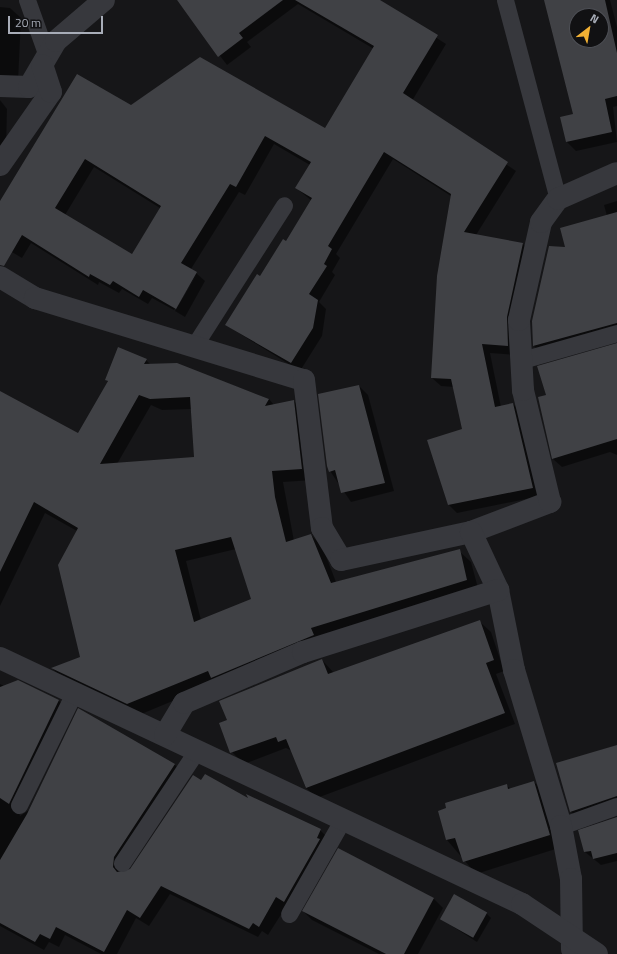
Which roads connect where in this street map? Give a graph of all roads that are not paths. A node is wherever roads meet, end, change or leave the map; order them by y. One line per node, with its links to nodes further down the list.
1 (27, 0): 4 (lane)
2 (104, 0): 4 (street)
3 (505, 0): 8 (lane)
4 (44, 60): 5 (street); 6 (street)
5 (0, 86)
6 (0, 165)
7 (617, 172): 8 (street)
8 (558, 199): 13 (street)
9 (284, 206): 12 (lane)
10 (0, 277): 12 (street)
11 (617, 334): 13 (lane)
12 (194, 346): 14 (street)
13 (522, 360): 14 (street)
14 (471, 532): 15 (street)
15 (498, 590): 18 (street); 23 (street)
16 (0, 658): 17 (street)
17 (74, 693): 18 (street); 20 (lane)
18 (165, 735): 19 (street)
19 (196, 750): 22 (street); 24 (lane)
20 (19, 805)
21 (617, 806): 23 (lane)
22 (343, 819): 25 (lane); 26 (street)
23 (561, 826): 26 (street)
24 (122, 863)
25 (289, 914)
26 (572, 946): 27 (street)
27 (597, 954)

